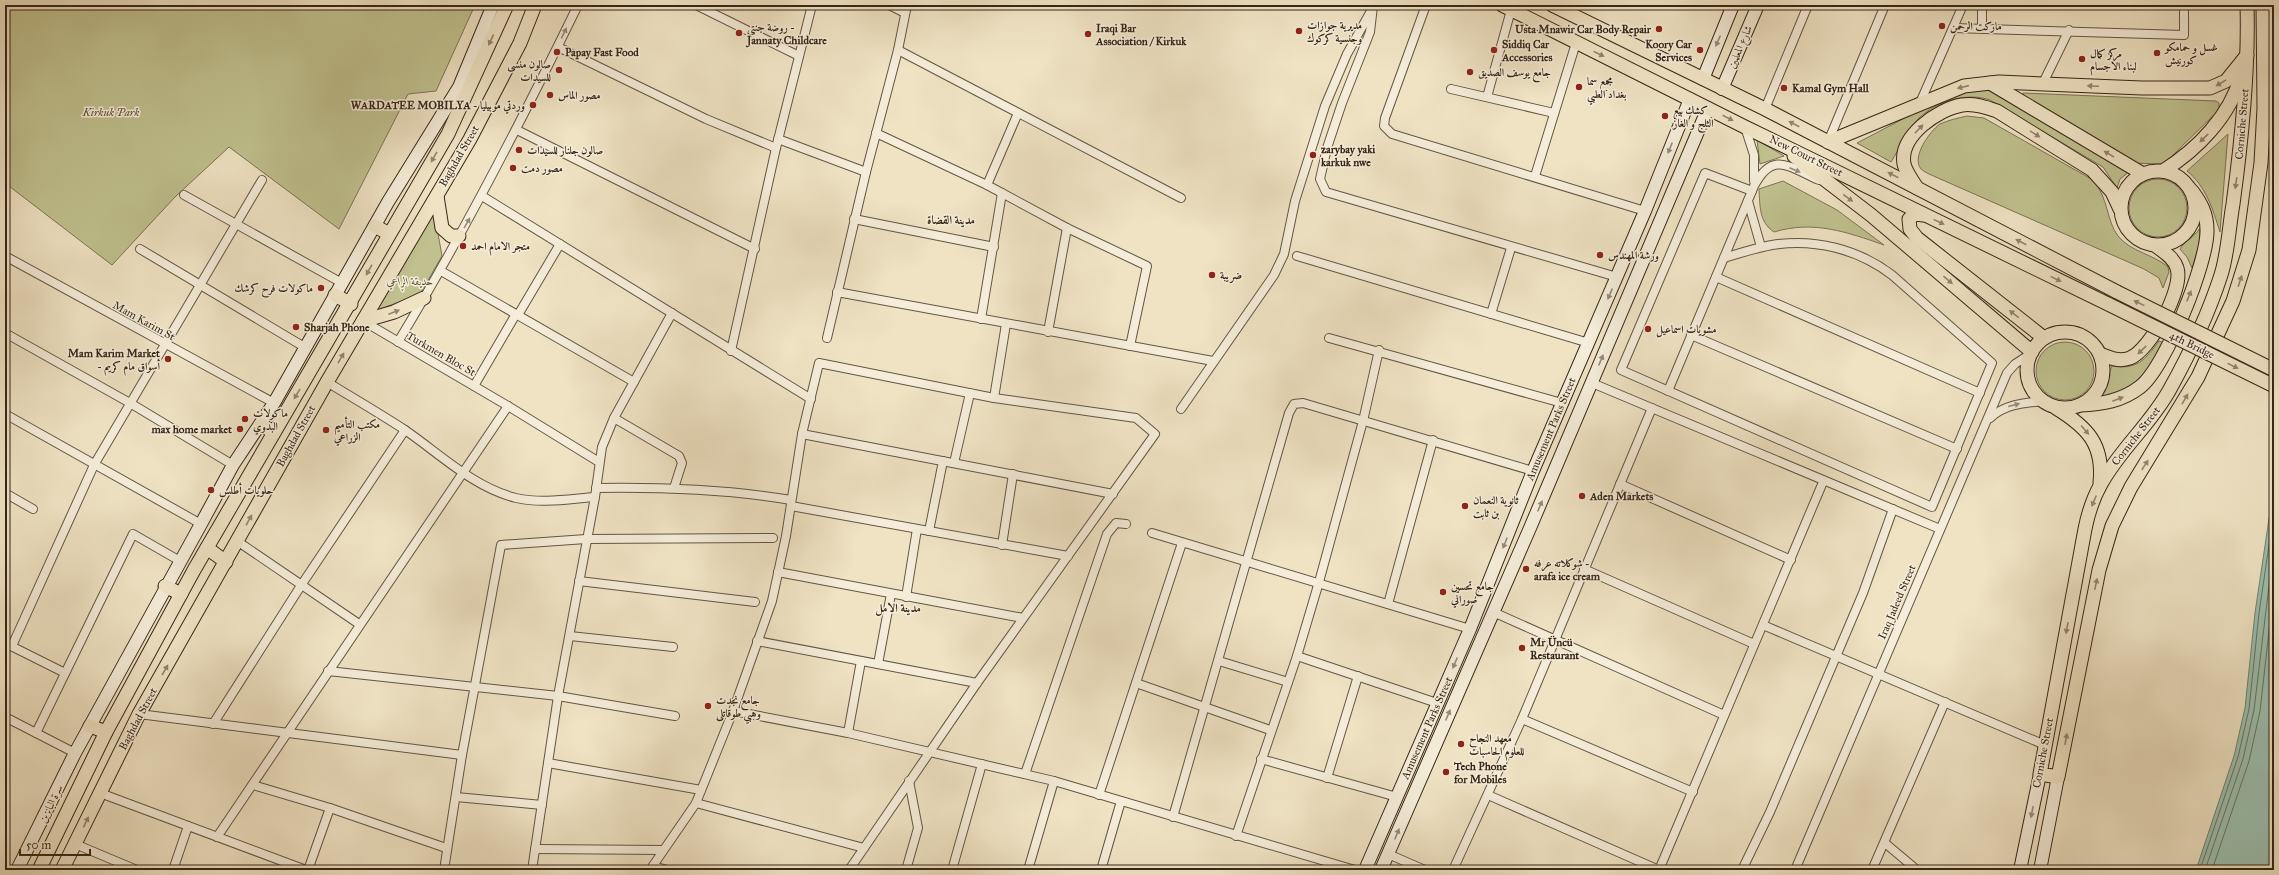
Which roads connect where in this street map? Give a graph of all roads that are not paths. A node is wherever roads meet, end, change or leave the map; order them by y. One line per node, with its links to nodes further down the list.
1 (493, 5): 70 (main road, سرة البانزين)
2 (507, 5): 72 (main road, Baghdad Street, one-way to 72)
3 (535, 5): 61 (main road, Baghdad Street)
4 (578, 5): 26 (street, one-way to 4)
5 (696, 5): 29 (street)
6 (812, 5): 29 (street)
7 (889, 5): 21 (street)
8 (1374, 5): 77 (street); 116 (street)
9 (1426, 5): 52 (street)
10 (1552, 5): 30 (main road, New Court Street)
11 (1734, 5): 30 (main road, شارع المعلمين, one-way to 30)
12 (1758, 5): 34 (main road, شارع المعلمين)
13 (1808, 5): 39 (street)
14 (1885, 5): 47 (street)
15 (1963, 5): 22 (street)
16 (1982, 5): 23 (street)
17 (2184, 5): 24 (street)
18 (2247, 5): 28 (main road, Corniche Street)
19 (2263, 5): 245 (main road, Corniche Street, one-way to 19)
20 (1507, 8): 25 (main road, New Court Street); 35 (street)
21 (906, 9): 27 (street)
22 (1953, 28): 23 (street); 37 (street)
23 (1982, 28): 24 (street)
24 (2069, 30): 32 (street)
25 (1576, 43): 36 (main road, New Court Street, one-way to 36); 41 (street)
26 (558, 47): 43 (street); 48 (street)
27 (898, 50): 40 (street); 44 (street)
28 (2247, 55): 32 (main road, one-way to 32); 49 (main road, one-way to 49); 156 (main road, Corniche Street, one-way to 156)
29 (799, 56): 45 (street)
30 (1703, 79): 34 (main road, New Court Street)
31 (1990, 83): 32 (main road); 37 (main road, one-way to 37); 51 (main road, one-way to 31)
32 (2043, 83)
33 (1451, 89): 35 (street)
34 (1722, 89): 39 (main road, New Court Street)
35 (1487, 97): 41 (street)
36 (1690, 99): 38 (main road, New Court Street); 66 (main road, Amusement Parks Street, one-way to 66)
37 (1919, 106): 47 (main road)
38 (1708, 108): 42 (main road, New Court Street, one-way to 42); 120 (main road, Amusement Parks Street, one-way to 38)
39 (1765, 110): 47 (main road, New Court Street, one-way to 39)
40 (1018, 113): 54 (street); 63 (street)
41 (1554, 113): 52 (street)
42 (1746, 127): 46 (main road, New Court Street); 57 (street)
43 (517, 130): 62 (street); 80 (street)
44 (876, 133): 50 (street); 54 (street)
45 (778, 139): 48 (street); 50 (street)
46 (1772, 139): 55 (main road); 67 (main road, New Court Street)
47 (1828, 142): 56 (main road, New Court Street, one-way to 47)
48 (776, 148): 80 (street)
49 (2162, 171): 51 (main road); 58 (main road)
50 (866, 172): 68 (street)
51 (2143, 174): 65 (main road)
52 (1535, 176): 66 (street)
53 (262, 180): 69 (street)
54 (987, 185): 59 (street)
55 (1830, 185): 57 (street, one-way to 55); 114 (main road, one-way to 114)
56 (1917, 188): 65 (main road, one-way to 65); 90 (main road, New Court Street, one-way to 56)
57 (1753, 189): 64 (street); 123 (street)
58 (2192, 191): 75 (main road); 132 (main road, one-way to 58)
59 (1002, 193): 71 (street); 76 (street)
60 (184, 195): 69 (street)
61 (437, 196): 73 (main road); 99 (main road, Baghdad Street)
62 (482, 196): 73 (street, one-way to 62); 74 (street)
63 (1181, 198)
64 (1748, 201): 78 (street); 83 (street)
65 (2120, 209): 75 (main road)
66 (1646, 211): 85 (main road, Amusement Parks Street)
67 (1924, 215): 94 (main road, New Court Street, one-way to 94); 106 (main road, one-way to 67)
68 (854, 219): 76 (street); 89 (street)
69 (236, 225): 87 (street); 88 (street)
70 (375, 226): 72 (main road); 87 (main road, سرة البانزين)
71 (1067, 228): 101 (street); 110 (street)
72 (389, 234): 93 (main road, Baghdad Street, one-way to 93)
73 (459, 236): 84 (street)
74 (560, 244): 95 (street); 96 (street)
75 (2156, 246): 115 (main road, one-way to 115)
76 (994, 247): 98 (street)
77 (1511, 248): 85 (street); 97 (street)
78 (1762, 248): 83 (street); 125 (street)
79 (140, 249): 88 (street)
80 (754, 249): 113 (street)
81 (5, 256): 109 (street, Mam Karim St)
82 (1297, 256): 97 (street)
83 (1724, 258): 86 (street)
84 (441, 271): 92 (street); 96 (street)
85 (1617, 277): 108 (main road, Amusement Parks Street, one-way to 108)
86 (1716, 277): 103 (street); 125 (street)
87 (342, 283): 91 (main road, سرة البانزين)
88 (200, 285): 109 (street); 111 (street)
89 (837, 292): 98 (street); 104 (street)
90 (2117, 292): 117 (main road, 4th Bridge, one-way to 90, bridge)
91 (335, 295): 93 (main road); 111 (main road, سرة البانزين)
92 (424, 298): 99 (main road, one-way to 92); 107 (street)
93 (350, 304): 142 (main road, Baghdad Street, one-way to 142)
94 (2110, 305): 122 (main road, 4th Bridge, one-way to 122, bridge)
95 (672, 313): 113 (street); 119 (street)
96 (517, 314): 119 (street); 121 (street)
97 (1491, 314): 108 (street)
98 (981, 319): 100 (street)
99 (363, 321): 107 (street, Turkmen Bloc St); 118 (main road, Baghdad Street, one-way to 99)
100 (1006, 324): 101 (street); 126 (street)
101 (1048, 332): 110 (street)
102 (5, 333): 128 (street)
103 (1691, 335): 123 (street); 145 (street)
104 (828, 338)
105 (1329, 338): 112 (street)
106 (2044, 338): 114 (main road); 115 (main road)
107 (398, 342): 121 (street, Turkmen Bloc St)
108 (1589, 343): 130 (main road, Amusement Parks Street)
109 (165, 344): 128 (street); 129 (street, Mam Karim St)
110 (1130, 346): 116 (street)
111 (306, 348): 129 (main road, سرة البانزين)
112 (1379, 350): 130 (street); 138 (street)
113 (731, 351): 127 (street)
114 (2032, 352): 131 (main road); 139 (street, Iraq Jadeed Street)
115 (2100, 354): 132 (main road)
116 (1213, 361): 135 (street)
117 (2274, 370)
118 (327, 382): 141 (street); 175 (main road, Baghdad Street, one-way to 118)
119 (634, 382): 137 (street)
120 (1592, 382): 134 (street); 168 (main road, Amusement Parks Street, one-way to 120)
121 (474, 386): 133 (street, Turkmen Bloc St)
122 (2274, 386)
123 (1668, 391): 145 (street)
124 (970, 393): 126 (street); 127 (street); 148 (street)
125 (1980, 393): 145 (street)
126 (994, 398): 160 (street)
127 (811, 399): 143 (street)
128 (130, 403): 149 (street); 150 (street)
129 (274, 403): 140 (main road, سرة البانزين)
130 (1562, 403): 151 (main road, Amusement Parks Street)
131 (2049, 404): 132 (main road); 139 (street, one-way to 131); 156 (main road, one-way to 156)
132 (2080, 405)
133 (508, 406): 147 (street, Turkmen Bloc St); 152 (street)
134 (1652, 408): 154 (street); 155 (street)
135 (1181, 409)
136 (5, 414): 149 (street)
137 (614, 418): 147 (street); 158 (street)
138 (1363, 420): 144 (street); 183 (street); 187 (street)
139 (1988, 420): 170 (street, Iraq Jadeed Street)
140 (260, 424): 142 (main road); 150 (main road, سرة البانزين)
141 (405, 430): 152 (street); 188 (street)
142 (274, 432): 178 (main road, Baghdad Street)
143 (802, 434): 146 (street); 162 (street)
144 (1433, 440): 151 (street); 194 (street)
145 (1957, 449)
146 (943, 461): 148 (street); 171 (street)
147 (599, 462): 157 (street)
148 (954, 463): 153 (street)
149 (94, 465): 166 (street); 203 (street)
150 (233, 465): 166 (main road, سرة البانزين)
151 (1533, 471): 165 (main road, Amusement Parks Street)
152 (463, 473): 161 (street); 197 (street)
153 (1012, 474): 160 (street); 177 (street)
154 (1823, 482): 164 (street); 180 (street)
155 (1620, 484): 180 (street); 184 (street)
156 (2100, 484): 236 (main road, Corniche Street, one-way to 236)
157 (596, 488): 158 (street); 161 (street)
158 (674, 488): 162 (street)
159 (5, 493): 163 (street)
160 (1113, 494): 179 (street)
161 (595, 497): 174 (street)
162 (791, 503): 169 (street); 185 (street)
163 (33, 509)
164 (1893, 509): 170 (street); 207 (street)
165 (1513, 522): 168 (main road); 199 (main road, Amusement Parks Street, one-way to 199)
166 (200, 524): 181 (main road, سرة البانزين)
167 (1126, 524): 243 (street)
168 (1530, 528): 195 (main road, Amusement Parks Street)
169 (918, 529): 171 (street); 192 (street)
170 (1940, 529): 213 (street, Iraq Jadeed Street)
171 (929, 531): 177 (street)
172 (1152, 533): 176 (street)
173 (773, 538): 174 (street)
174 (586, 539): 186 (street); 218 (street)
175 (237, 541): 182 (main road, Baghdad Street); 188 (street)
176 (1182, 543): 183 (street); 217 (street)
177 (1002, 544): 179 (street)
178 (207, 548): 182 (main road); 190 (main road, Baghdad Street)
179 (1068, 556): 196 (street)
180 (1791, 560): 198 (street)
181 (180, 561): 189 (main road, سرة البانزين); 212 (street)
182 (226, 562): 224 (main road, Baghdad Street, one-way to 182)
183 (1248, 562): 187 (street); 209 (street)
184 (1584, 569): 201 (street); 204 (street)
185 (778, 572): 191 (street); 202 (street)
186 (579, 581): 193 (street); 200 (street)
187 (1319, 582): 194 (street); 206 (street)
188 (302, 584): 197 (street); 229 (street)
189 (165, 586): 190 (main road); 230 (main road, سرة البانزين)
190 (181, 594): 232 (main road, Baghdad Street)
191 (891, 594): 192 (street); 210 (street)
192 (906, 597): 196 (street)
193 (755, 602)
194 (1388, 604): 199 (street)
195 (1493, 612): 201 (street); 271 (main road, Amusement Parks Street, one-way to 195)
196 (1023, 618): 215 (street)
197 (359, 624): 211 (street)
198 (1763, 625): 204 (street); 207 (street)
199 (1470, 629): 221 (main road, Amusement Parks Street, one-way to 221)
200 (570, 636): 205 (street); 219 (street)
201 (1556, 638): 225 (street); 228 (street)
202 (757, 641): 208 (street); 223 (street)
203 (8, 644): 212 (street)
204 (1754, 644): 225 (street)
205 (673, 647)
206 (1297, 656): 214 (street); 216 (street)
207 (1836, 656): 213 (street); 294 (street)
208 (861, 661): 210 (street); 234 (street)
209 (1219, 661): 216 (street); 222 (street)
210 (878, 664): 215 (street)
211 (328, 671): 218 (street); 235 (street)
212 (65, 673): 233 (street)
213 (1878, 674): 220 (street); 295 (street, Iraq Jadeed Street)
214 (1358, 676): 221 (street); 246 (street)
215 (977, 682): 237 (street)
216 (1288, 682): 231 (street)
217 (1136, 683): 222 (street); 253 (street)
218 (474, 688): 219 (street); 238 (street)
219 (558, 696): 226 (street); 241 (street)
220 (1945, 702): 236 (street); 265 (street)
221 (1437, 703): 256 (main road, Amusement Parks Street)
222 (1206, 707): 231 (street); 261 (street)
223 (733, 711): 234 (street); 250 (street)
224 (139, 714): 229 (street); 252 (main road, Baghdad Street)
225 (1724, 715): 251 (street)
226 (675, 716)
227 (5, 717): 233 (street)
228 (1522, 719): 251 (street); 254 (street)
229 (213, 724): 235 (street)
230 (90, 726): 232 (main road); 239 (main road, سرة البانزين)
231 (1270, 730): 240 (street)
232 (106, 732): 275 (main road, Baghdad Street)
233 (36, 733): 239 (street)
234 (848, 733): 237 (street)
235 (288, 734): 238 (street); 249 (street)
236 (2045, 745): 244 (main road, Corniche Street)
237 (930, 751): 242 (street); 247 (street)
238 (462, 755): 255 (street)
239 (74, 756): 274 (main road, سرة البانزين)
240 (1261, 759): 246 (street); 263 (street)
241 (548, 763): 250 (street); 259 (street)
242 (982, 764): 243 (street); 285 (street)
243 (1025, 774): 248 (street)
244 (2040, 774): 245 (main road); 298 (main road, Corniche Street, one-way to 298)
245 (2058, 777): 299 (main road, Corniche Street)
246 (1327, 778): 256 (street)
247 (909, 781): 268 (street); 284 (street)
248 (1054, 781): 253 (street); 286 (street)
249 (253, 785): 260 (street); 264 (street)
250 (701, 790): 258 (street)
251 (1693, 792): 293 (street)
252 (100, 793): 262 (street); 266 (main road, Baghdad Street, one-way to 252)
253 (1099, 795): 257 (street)
254 (1488, 795): 292 (street); 293 (street)
255 (456, 797): 259 (street); 267 (street)
256 (1397, 797): 289 (main road, Amusement Parks Street)
257 (1121, 801): 261 (street); 287 (street)
258 (696, 803): 268 (street); 270 (street)
259 (542, 806): 269 (street)
260 (330, 808): 267 (street); 279 (street)
261 (1173, 817): 263 (street)
262 (188, 826): 264 (street); 278 (street)
263 (1236, 836): 288 (street)
264 (217, 837): 272 (street)
265 (1885, 843): 296 (street); 297 (street)
266 (75, 844): 276 (main road, Baghdad Street); 277 (street)
267 (446, 848): 280 (street)
268 (864, 848): 283 (street)
269 (535, 849): 270 (street); 281 (street)
270 (663, 850): 273 (street)
271 (1388, 854): 290 (main road, Amusement Parks Street); 291 (street)
272 (285, 866): 279 (street)
273 (651, 868): 282 (street)
274 (17, 870)
275 (39, 870)
276 (62, 870)
277 (137, 870)
278 (173, 870)
279 (307, 870)
280 (444, 870)
281 (532, 870)
282 (667, 870)
283 (849, 870)
284 (906, 870)
285 (952, 870)
286 (1028, 870)
287 (1101, 870)
288 (1355, 870)
289 (1365, 870)
290 (1382, 870)
291 (1426, 870)
292 (1453, 870)
293 (1659, 870)
294 (1742, 870)
295 (1795, 870)
296 (1872, 870)
297 (1917, 870)
298 (2020, 870)
299 (2040, 870)

